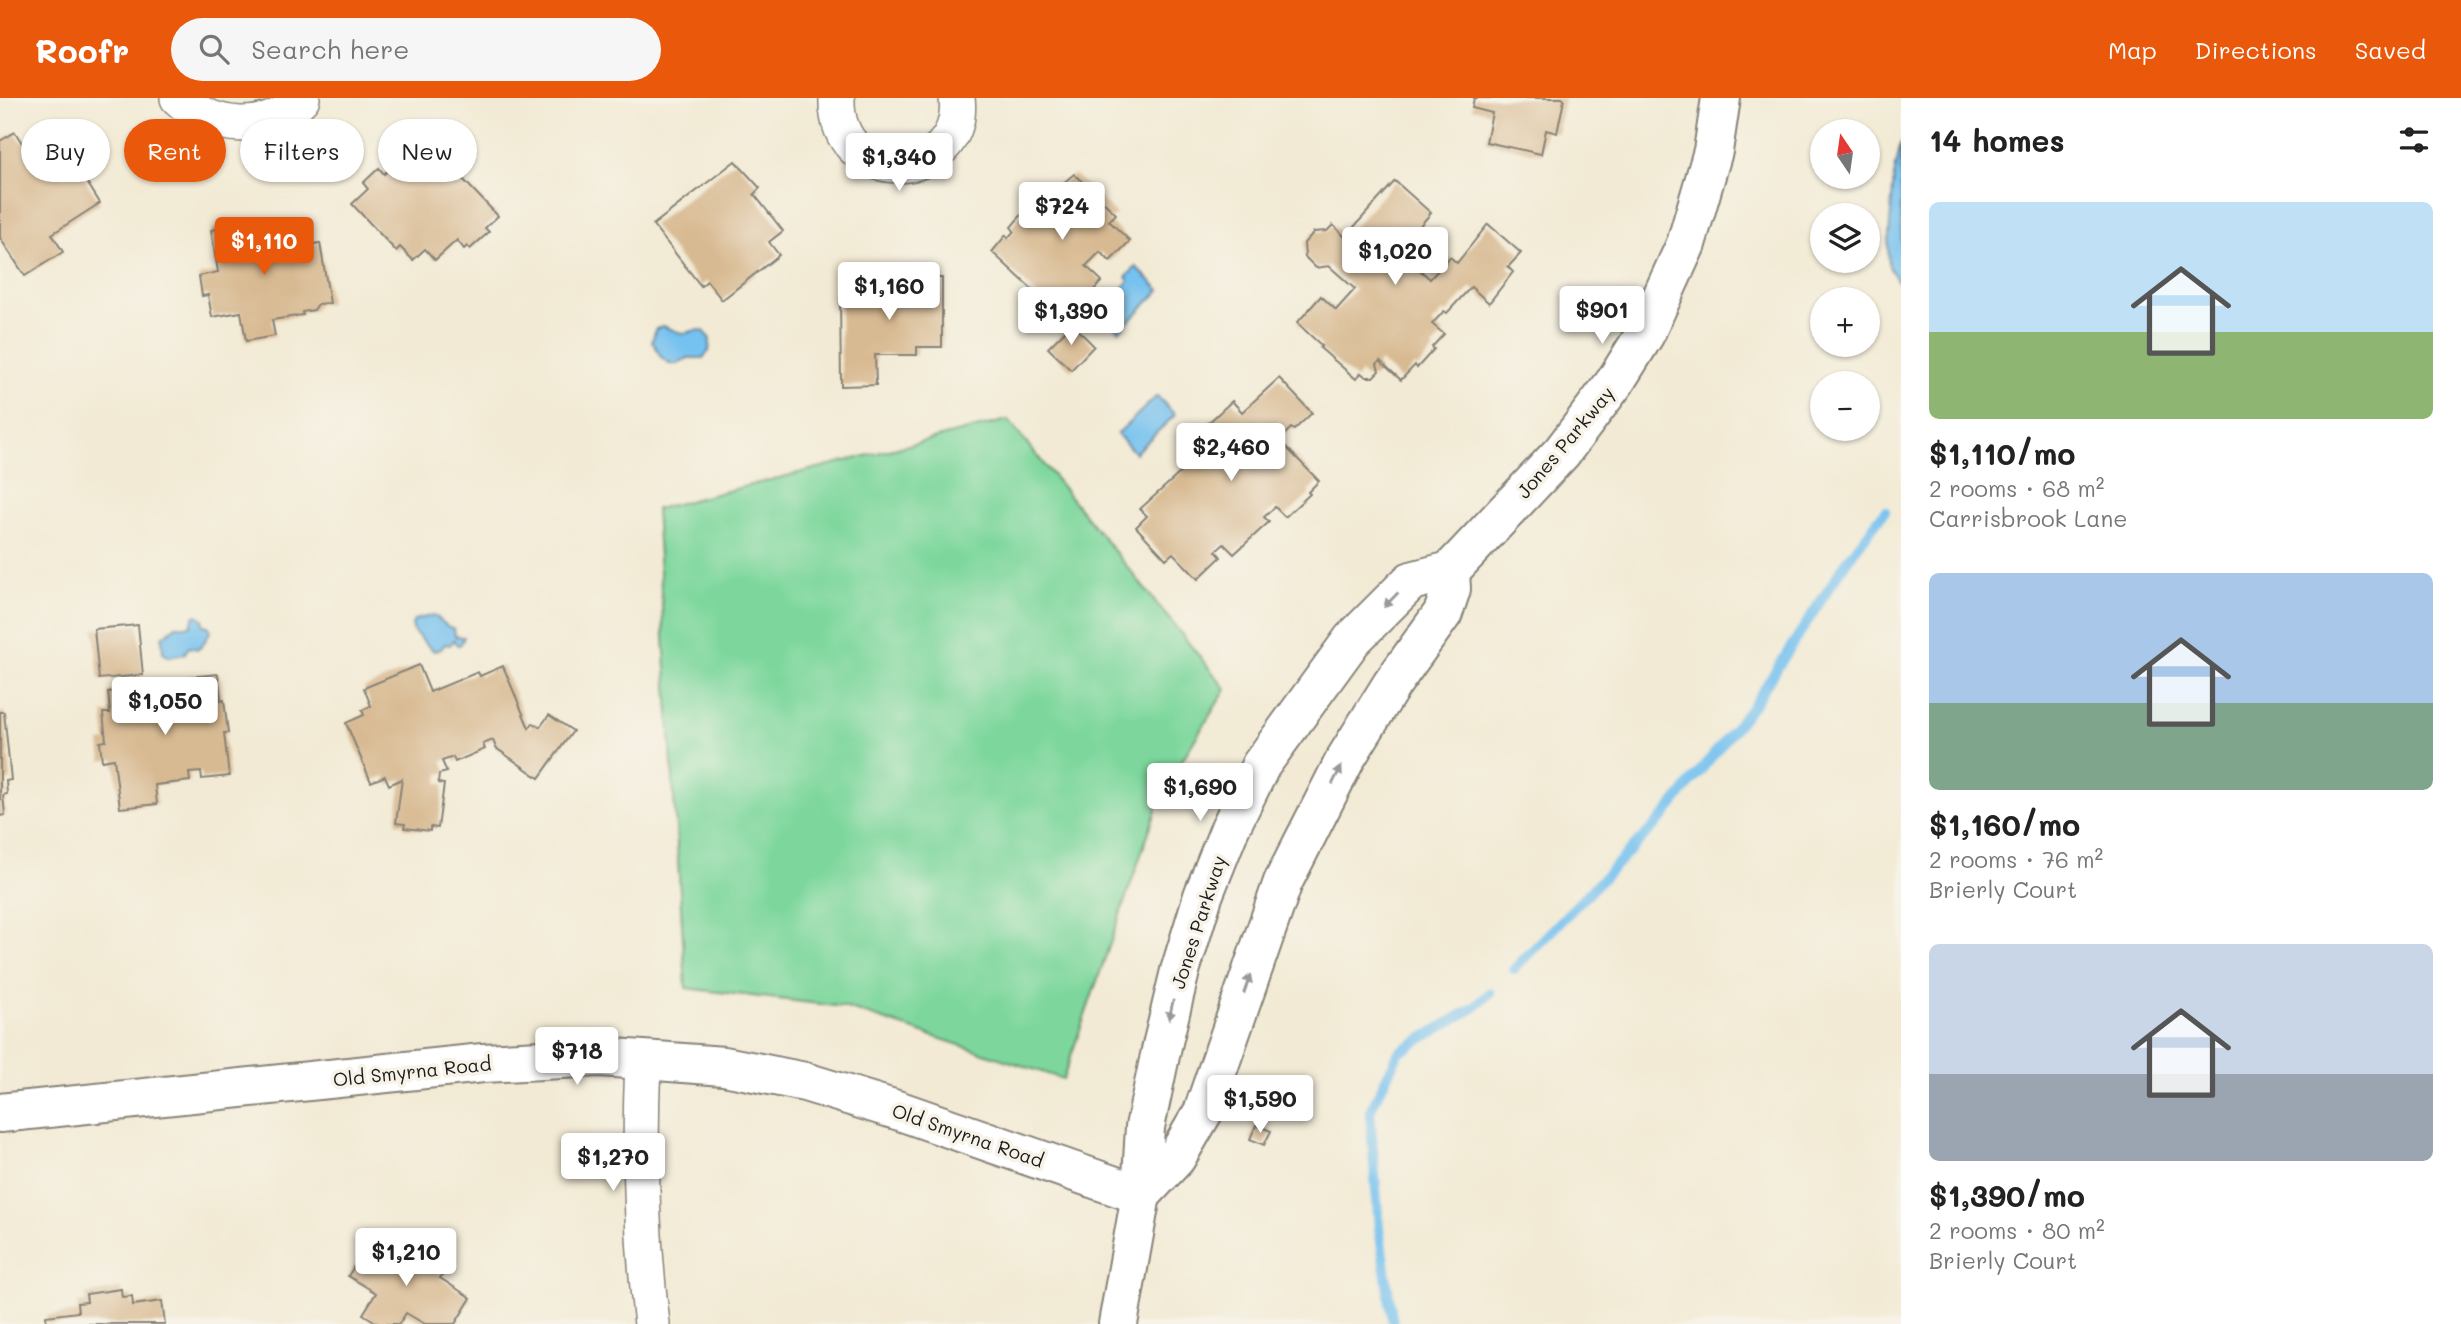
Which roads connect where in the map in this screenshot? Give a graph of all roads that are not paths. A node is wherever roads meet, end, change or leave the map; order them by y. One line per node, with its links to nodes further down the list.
1 (178, 98): 2 (street)
2 (302, 98)
3 (838, 98): 4 (street)
4 (957, 98)
5 (1721, 98): 6 (street, Jones Parkway)
6 (1450, 571): 9 (street, one-way to 6); 9 (street, Jones Parkway, one-way to 9)
7 (643, 1060): 8 (street, Old Smyrna Road); 9 (street, Old Smyrna Road); 10 (street)
8 (0, 1113)
9 (1141, 1195): 11 (street, Jones Parkway)
10 (652, 1324)
11 (1118, 1324)

